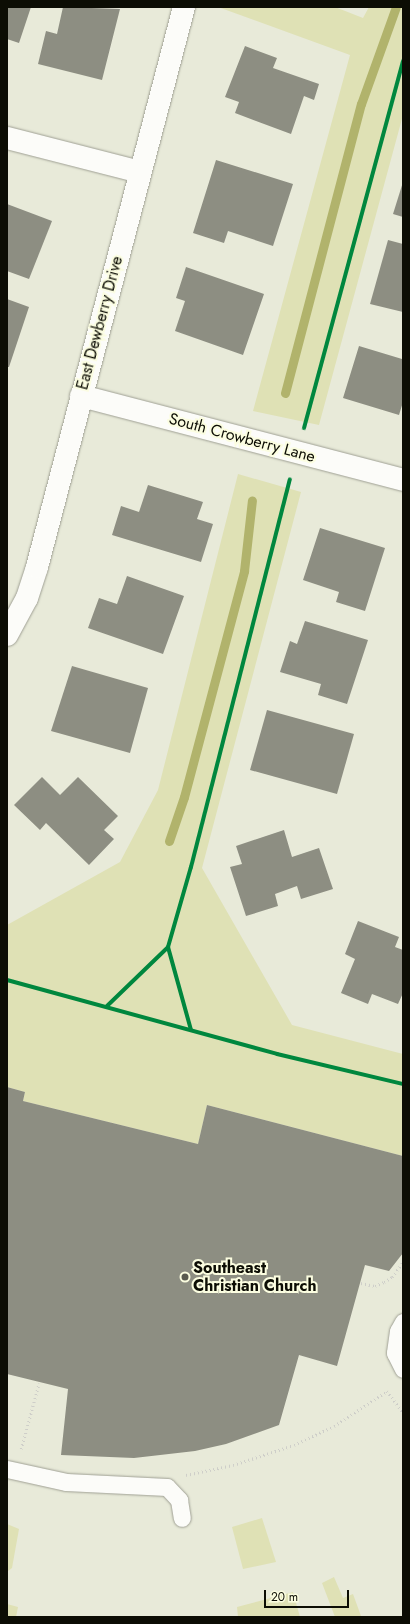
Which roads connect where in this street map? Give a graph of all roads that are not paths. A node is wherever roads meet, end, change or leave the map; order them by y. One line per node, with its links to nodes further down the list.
1 (184, 7): 3 (street, East Dewberry Drive)
2 (7, 138): 3 (street)
3 (140, 172): 4 (street, East Dewberry Drive)
4 (81, 396): 5 (street, South Crowberry Lane); 6 (street, East Dewberry Drive)
5 (403, 480)
6 (7, 636)
7 (403, 1322): 8 (lane)
8 (403, 1369)
9 (7, 1469): 10 (lane)
10 (182, 1518)

